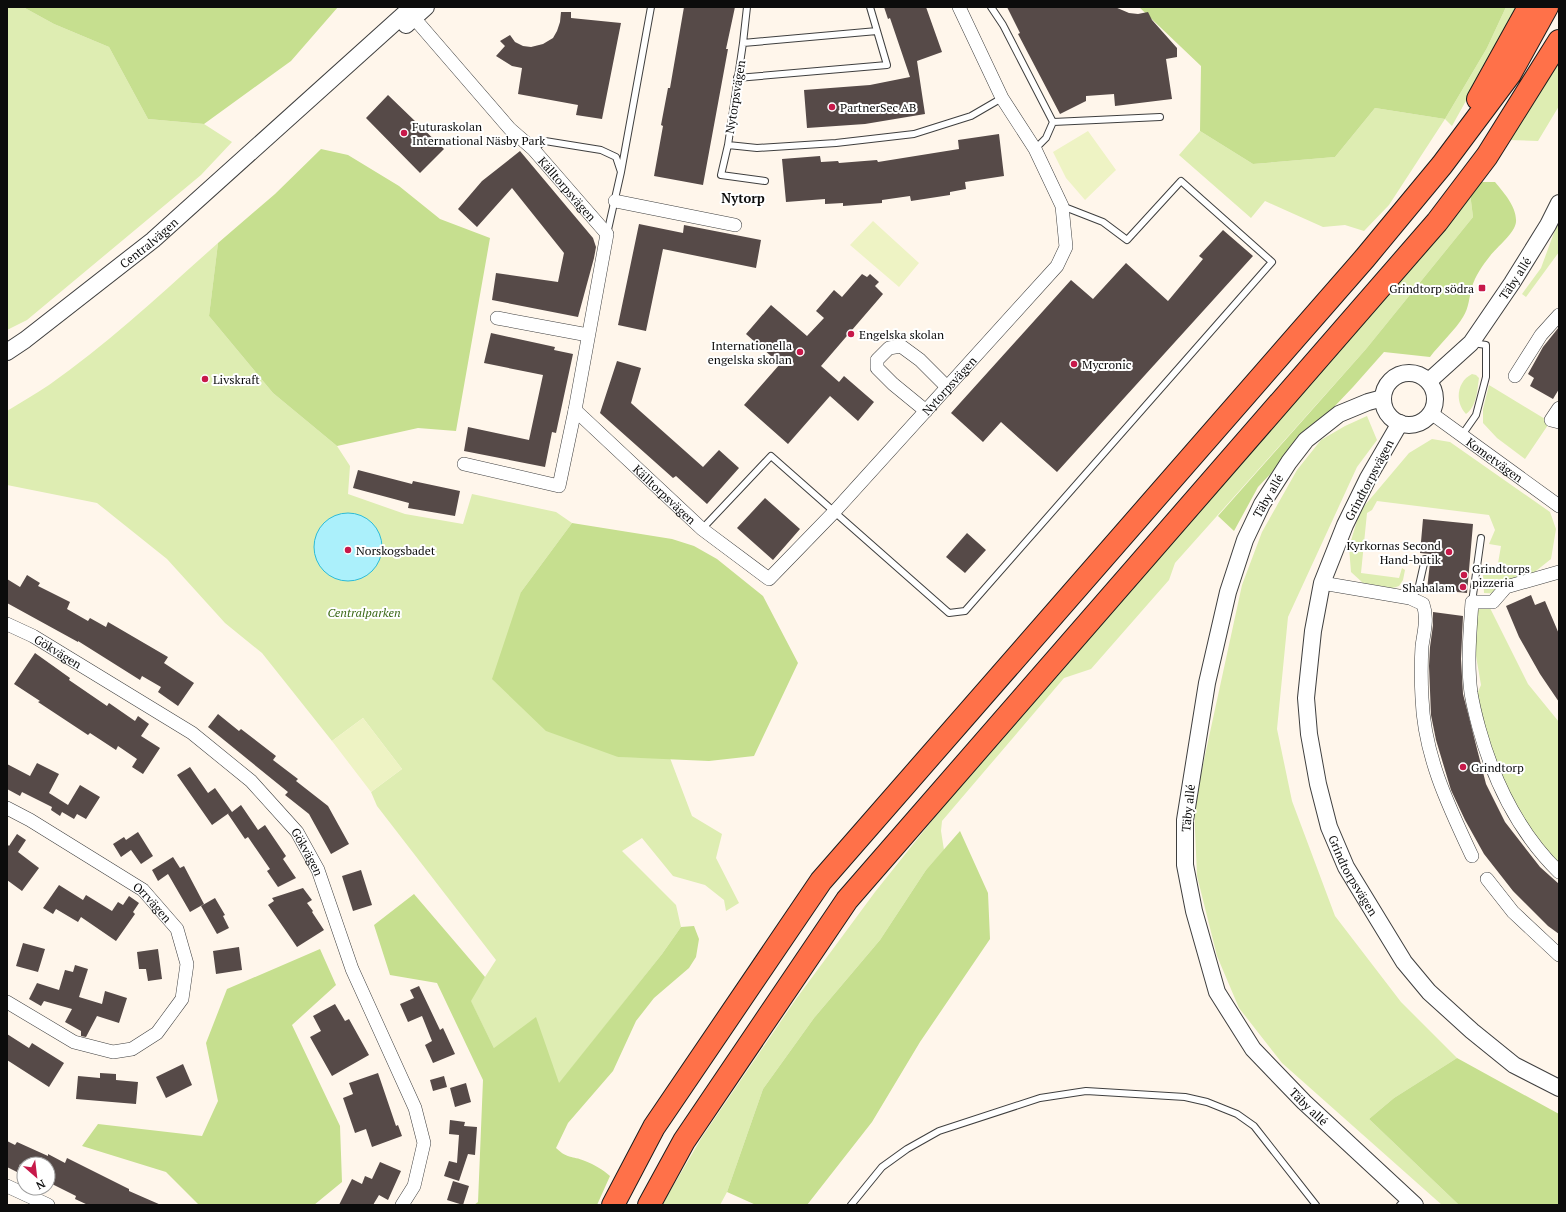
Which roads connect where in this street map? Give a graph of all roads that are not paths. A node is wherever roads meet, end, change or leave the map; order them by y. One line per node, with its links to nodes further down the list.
1 (426, 7): 10 (street, Centralvägen)
2 (651, 7): 22 (lane)
3 (747, 7): 4 (lane); 13 (lane, Nytorpsvägen)
4 (751, 7)
5 (870, 7): 11 (lane)
6 (959, 7): 15 (street, Nytorpsvägen)
7 (992, 7): 17 (lane)
8 (1529, 7): 21 (highway)
9 (1548, 7): 21 (highway)
10 (411, 12): 20 (street, Källtorpsvägen); 33 (street, Centralvägen)
11 (877, 31): 13 (lane); 14 (lane)
12 (1559, 41): 68 (highway)
13 (743, 43): 14 (lane, Nytorpsvägen)
14 (737, 78): 18 (lane, Nytorpsvägen)
15 (1002, 98): 18 (lane, Nytorpsvägen); 19 (street, Nytorpsvägen)
16 (1160, 117): 17 (lane)
17 (1053, 122): 19 (lane)
18 (728, 145): 23 (lane)
19 (1035, 149): 26 (street, Nytorpsvägen)
20 (532, 150): 22 (lane); 28 (street, Källtorpsvägen)
21 (1442, 165): 67 (highway)
22 (621, 172): 24 (lane)
23 (765, 181)
24 (615, 201): 27 (street); 28 (lane)
25 (1559, 203): 32 (street, Täby allé)
26 (1062, 206): 36 (street, Nytorpsvägen); 47 (lane)
27 (735, 225)
28 (608, 234): 31 (street)
29 (1559, 315): 34 (street)
30 (497, 318): 31 (street)
31 (588, 335): 39 (street)
32 (1471, 343): 35 (street, Täby allé); 44 (lane)
33 (7, 352)
34 (1515, 376)
35 (1429, 381): 37 (street); 41 (street)
36 (947, 388): 40 (street, Nytorpsvägen); 40 (street)
37 (1383, 398): 43 (street); 64 (street, Täby allé)
38 (1559, 408): 42 (street)
39 (575, 410): 45 (street); 48 (street, Källtorpsvägen)
40 (926, 411): 47 (street, Nytorpsvägen)
41 (1432, 413): 43 (street); 44 (street, Kometvägen)
42 (1559, 422)
43 (1400, 423): 52 (street, Grindtorpsvägen)
44 (1462, 435): 46 (street, Kometvägen)
45 (464, 464)
46 (1559, 506)
47 (835, 511): 48 (street, Nytorpsvägen); 48 (lane)
48 (702, 529)
49 (1481, 538): 54 (lane)
50 (1425, 559): 53 (lane)
51 (1559, 572): 54 (street)
52 (1322, 583): 53 (street); 62 (street, Grindtorpsvägen)
53 (1410, 598): 57 (street)
54 (1472, 602): 58 (street)
55 (7, 624): 66 (street, Gökvägen)
56 (7, 808): 61 (street, Orrvägen)
57 (1472, 856)
58 (1559, 872)
59 (1486, 879): 60 (street)
60 (1559, 955)
61 (7, 1002)
62 (1559, 1088)
63 (7, 1186): 65 (street)
64 (1407, 1203)
65 (48, 1205)
66 (402, 1205)
67 (613, 1205)
68 (649, 1205)
69 (851, 1205): 70 (lane)
70 (1316, 1205)

